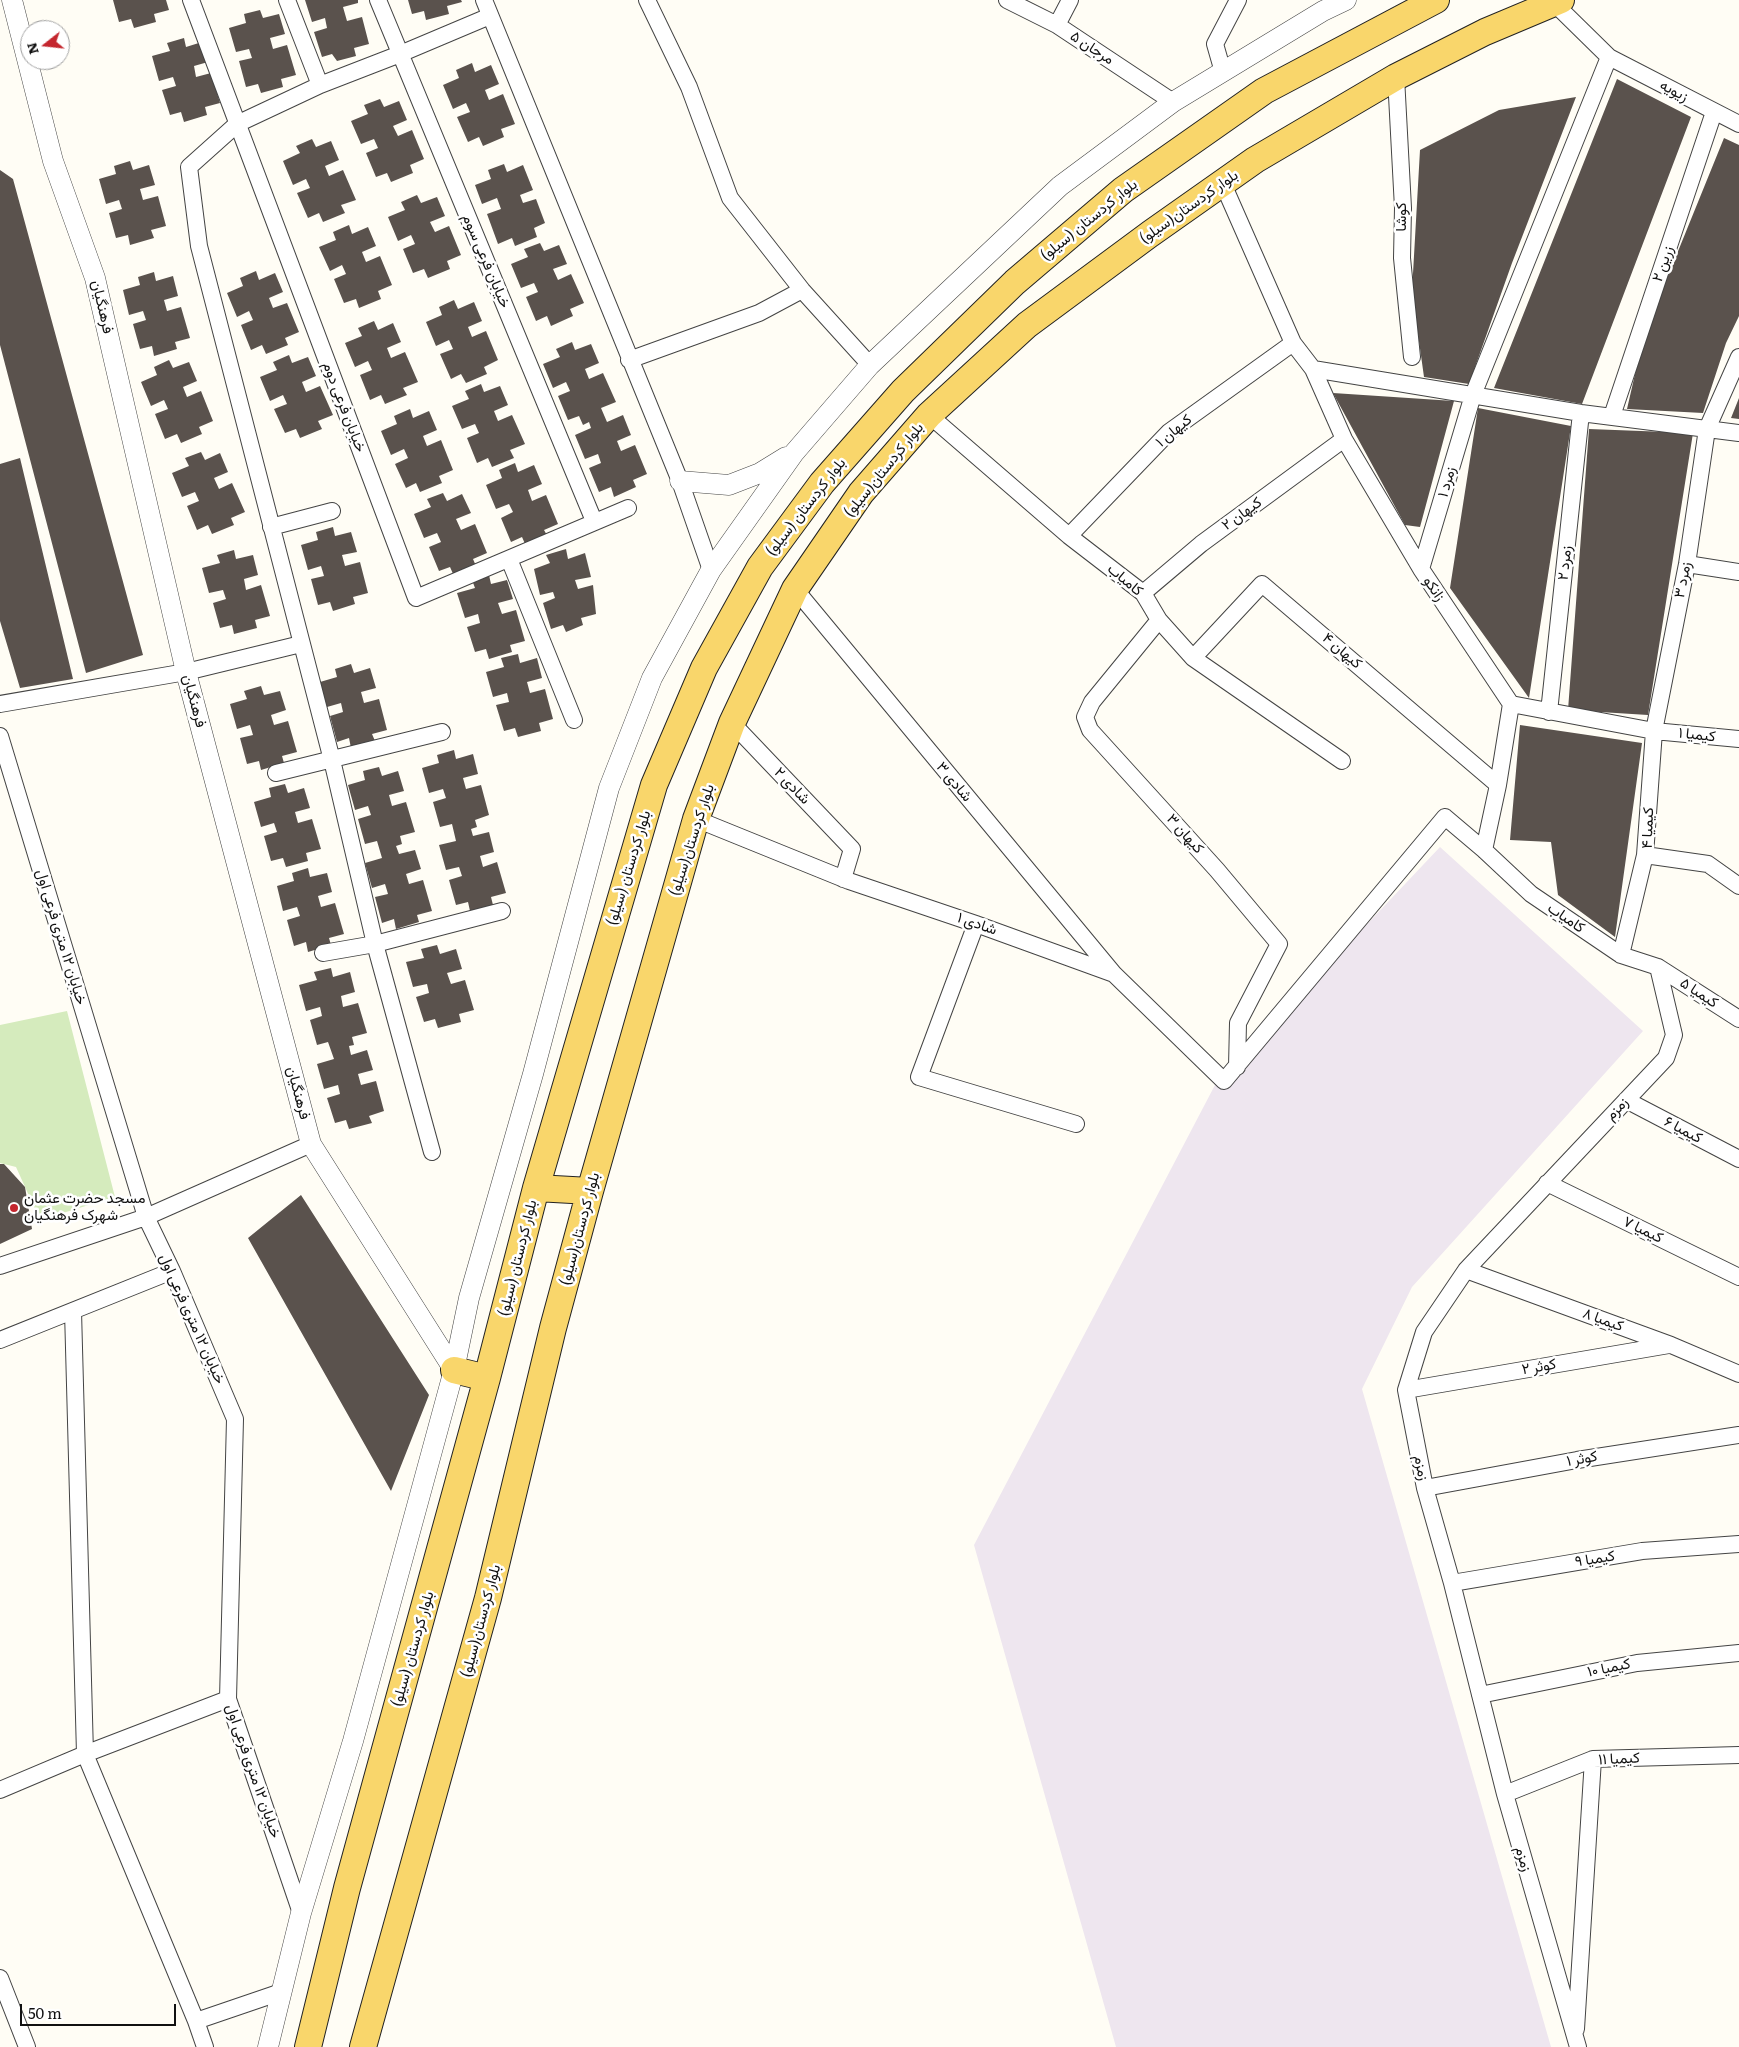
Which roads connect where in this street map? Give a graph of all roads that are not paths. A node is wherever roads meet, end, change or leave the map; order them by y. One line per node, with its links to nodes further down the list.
1 (12, 0): 56 (street, فرهنگیان)
2 (191, 0): 22 (street, خیابان فرعی دوم)
3 (286, 0): 19 (street)
4 (378, 0): 15 (street, خیابان فرعی سوم)
5 (484, 0): 13 (street)
6 (646, 0): 25 (street)
7 (1007, 0): 14 (street, مرجان ۵)
8 (1070, 0): 14 (street)
9 (1238, 0): 17 (street)
10 (1346, 0): 17 (street)
11 (1436, 0): 90 (main road, بلوار کردستان (سیلو))
12 (1557, 1): 16 (street, زیویه); 18 (main road, بلوار کردستان(سیلو))
13 (490, 16): 15 (street); 29 (street)
14 (1057, 25): 20 (street, مرجان ۵)
15 (400, 54): 19 (street); 43 (street, خیابان فرعی سوم)
16 (1609, 57): 21 (street, زیویه); 32 (street, زمرد ۱)
17 (1224, 72): 20 (street)
18 (1396, 76): 24 (main road, بلوار کردستان(سیلو)); 27 (street, کوشا)
19 (320, 85): 22 (street)
20 (1173, 102): 30 (street)
21 (1714, 112): 23 (street, زیویه); 35 (street, زرین ۲)
22 (237, 124): 44 (street); 46 (street, خیابان فرعی دوم)
23 (1739, 124)
24 (1223, 184): 26 (street, زانکو); 34 (main road, بلوار کردستان(سیلو))
25 (802, 290): 29 (street); 30 (street)
26 (1293, 343): 31 (street, زانکو); 45 (street, کیهان ۱)
27 (1412, 357)
28 (1739, 357): 36 (street, زمرد ۳)
29 (629, 360): 40 (street)
30 (870, 365): 39 (street)
31 (1313, 369): 32 (street); 38 (street, زانکو)
32 (1473, 395): 33 (street); 48 (street, زمرد ۱)
33 (1581, 413): 35 (street); 59 (street, زمرد ۲)
34 (929, 415): 45 (street, کامیاب); 51 (main road, بلوار کردستان(سیلو))
35 (1612, 416): 36 (street)
36 (1707, 429): 37 (street); 47 (street, زمرد ۳)
37 (1739, 433)
38 (1344, 438): 48 (street, زانکو); 52 (street, کیهان ۲)
39 (794, 453): 40 (street); 49 (street)
40 (680, 482): 49 (street)
41 (628, 508): 43 (street, خیابان فرعی دوم)
42 (332, 511): 44 (street)
43 (594, 521): 46 (street, خیابان فرعی دوم)
44 (271, 526): 54 (street)
45 (1069, 536): 52 (street, کامیاب)
46 (509, 559): 60 (street)
47 (1687, 564): 50 (street); 62 (street, زمرد ۳)
48 (1421, 569): 58 (street, زانکو)
49 (711, 570): 100 (street)
50 (1739, 572)
51 (795, 589): 61 (main road, بلوار کردستان(سیلو)); 81 (street, شادی ۳)
52 (1143, 592): 53 (street, کامیاب)
53 (1159, 620): 55 (street, کامیاب); 83 (street, کیهان ۳)
54 (302, 644): 56 (street); 66 (street)
55 (1194, 658): 67 (street, کامیاب); 69 (street, کیهان ۴)
56 (186, 672): 57 (street); 86 (street, فرهنگیان)
57 (0, 704)
58 (1511, 704): 59 (street); 69 (street)
59 (1549, 712): 62 (street)
60 (574, 720)
61 (732, 723): 70 (main road, بلوار کردستان(سیلو)); 73 (street, شادی ۲)
62 (1654, 731): 65 (street, کیمیا ۱); 72 (street, کیمیا ۴)
63 (442, 732): 66 (street)
64 (0, 736): 92 (street, خیابان ۱۲ متری فرعی اول)
65 (1739, 739)
66 (332, 760): 68 (street); 77 (street)
67 (1342, 761)
68 (276, 773)
69 (1498, 785): 71 (street)
70 (696, 819): 73 (street, شادی ۱); 91 (main road, بلوار کردستان(سیلو))
71 (1484, 850): 79 (street, کامیاب); 83 (street, کامیاب)
72 (1645, 854): 74 (street, کیمیا ۴); 79 (street)
73 (842, 879): 76 (street, شادی ۱)
74 (1739, 886)
75 (502, 911): 77 (street)
76 (976, 924): 81 (street, شادی ۱); 85 (street)
77 (375, 944): 78 (street); 87 (street)
78 (322, 953)
79 (1621, 955): 80 (street, کامیاب)
80 (1658, 966): 82 (street, کیمیا ۵); 84 (street, زمزم)
81 (1114, 974): 83 (street, شادی ۱)
82 (1739, 1019)
83 (1237, 1067)
84 (1626, 1100): 88 (street, کیمیا ۶); 89 (street, زمزم)
85 (1076, 1124)
86 (311, 1144): 92 (street); 100 (street, فرهنگیان)
87 (432, 1152)
88 (1739, 1160)
89 (1548, 1183): 94 (street, زمزم); 96 (street, کیمیا ۷)
90 (536, 1188): 91 (main road); 102 (main road, بلوار کردستان (سیلو))
91 (590, 1191): 125 (main road, بلوار کردستان(سیلو))
92 (146, 1217): 93 (street); 95 (street, خیابان ۱۲ متری فرعی اول)
93 (0, 1266)
94 (1466, 1270): 99 (street, کیمیا ۸); 103 (street, زمزم)
95 (172, 1271): 97 (street); 110 (street, خیابان ۱۲ متری فرعی اول)
96 (1739, 1277)
97 (73, 1311): 98 (street); 111 (street)
98 (0, 1340)
99 (1671, 1345): 101 (street, کیمیا ۸); 103 (street, کوثر ۲)
100 (454, 1370): 102 (main road); 116 (street)
101 (1739, 1374)
102 (487, 1378): 124 (main road, بلوار کردستان (سیلو))
103 (1406, 1390): 105 (street, زمزم)
104 (1739, 1435): 105 (street, کوثر ۱)
105 (1425, 1488): 107 (street, زمزم)
106 (1739, 1544): 107 (street, کیمیا ۹)
107 (1452, 1583): 109 (street, زمزم)
108 (1739, 1653): 109 (street, کیمیا ۱۰)
109 (1480, 1695): 115 (street, زمزم)
110 (228, 1699): 111 (street); 116 (street, خیابان ۱۲ متری فرعی اول)
111 (85, 1754): 114 (street); 119 (street)
112 (1739, 1754): 113 (street, کیمیا ۱۱)
113 (1593, 1759): 115 (street, کیمیا ۱۱); 120 (street)
114 (0, 1790)
115 (1505, 1794): 120 (street, زمزم)
116 (301, 1913): 118 (street)
117 (0, 1978): 121 (street)
118 (281, 1992): 119 (street); 123 (street)
119 (196, 2021): 122 (street)
120 (1577, 2044)
121 (27, 2047)
122 (205, 2047)
123 (268, 2047)
124 (308, 2047)
125 (363, 2047)

